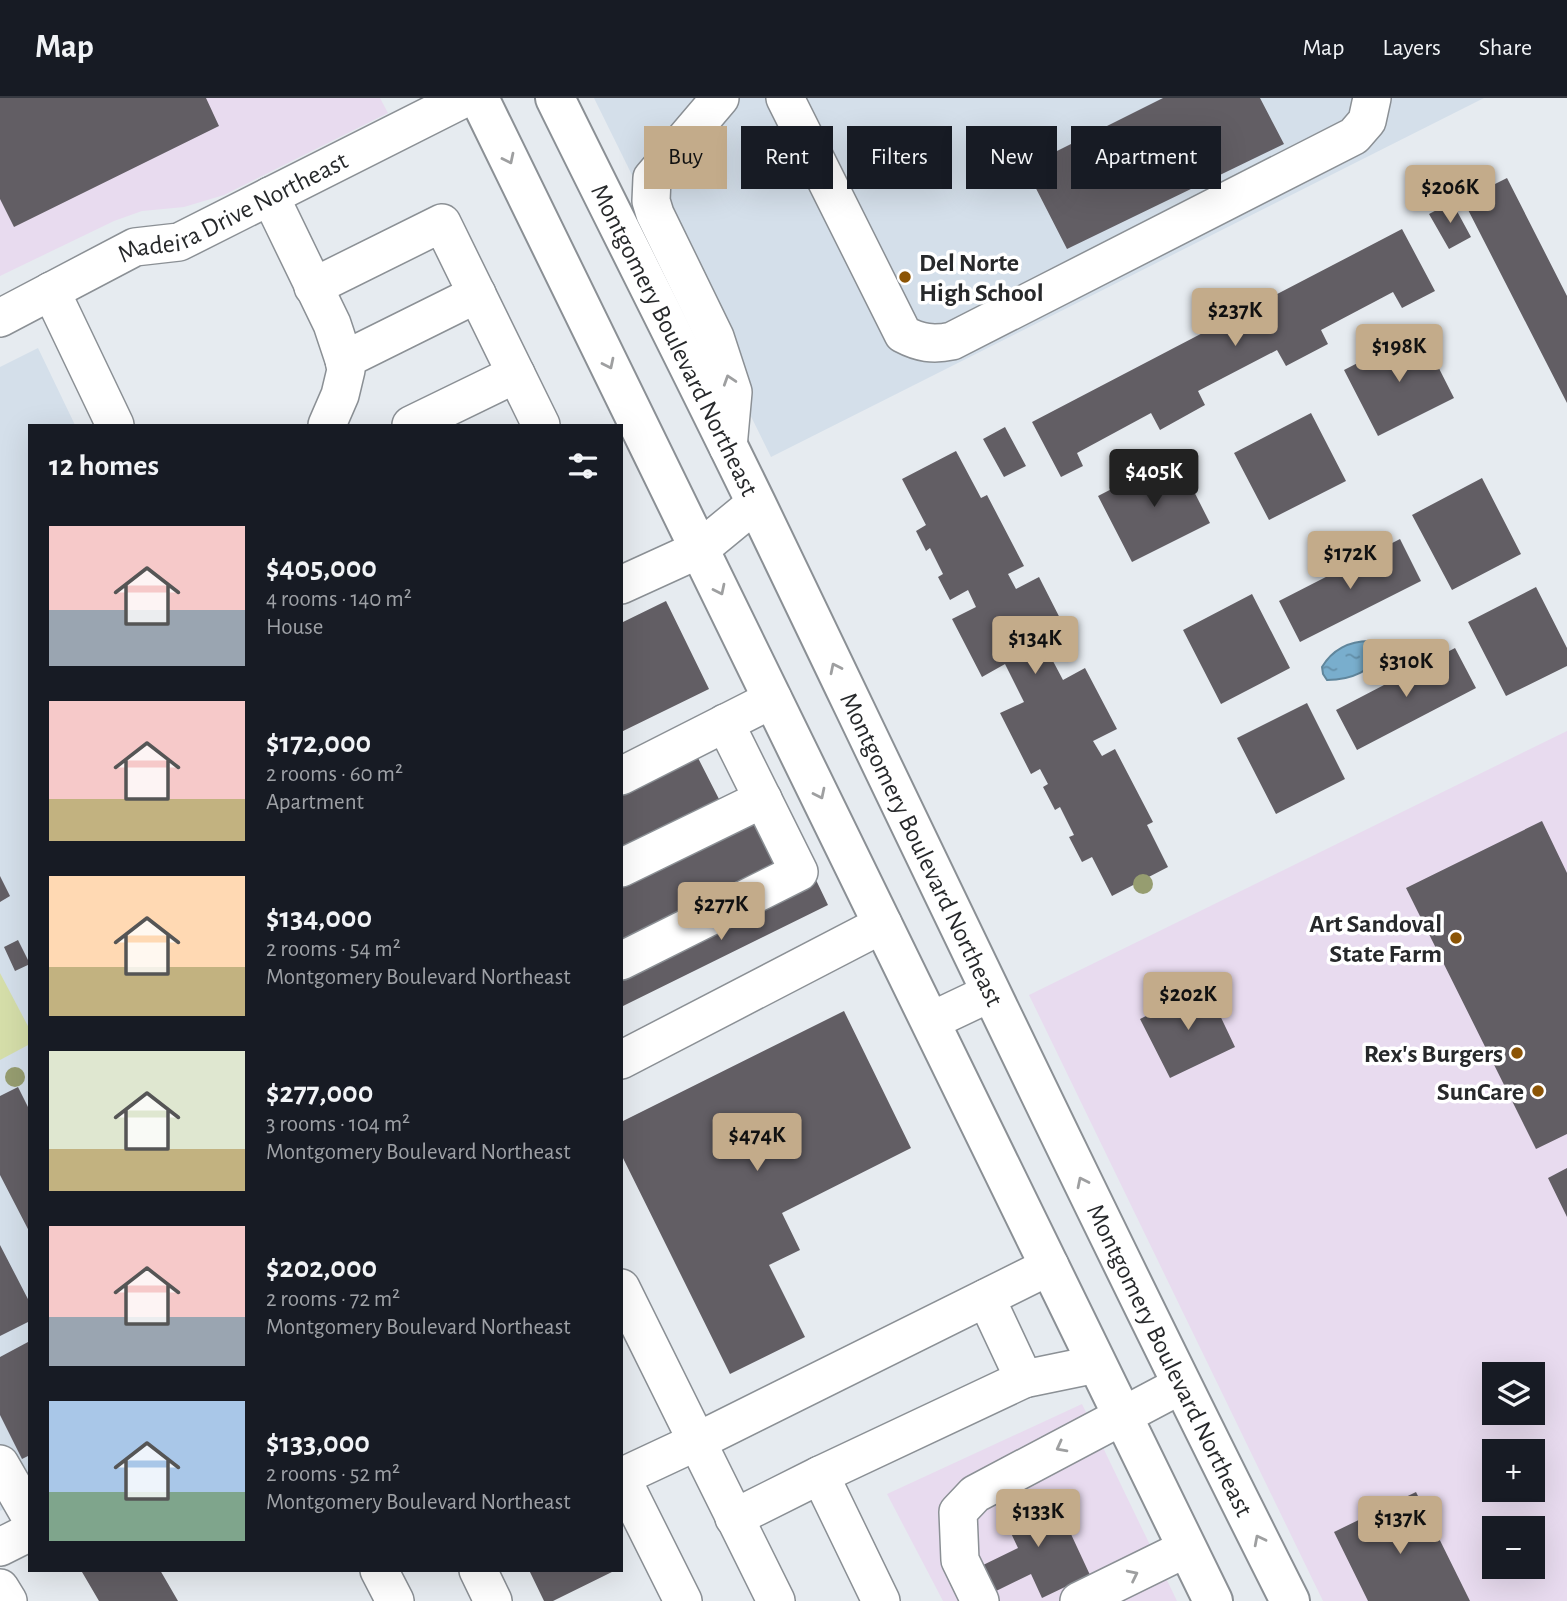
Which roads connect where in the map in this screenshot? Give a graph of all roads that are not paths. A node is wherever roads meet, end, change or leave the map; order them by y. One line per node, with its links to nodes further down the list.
1 (465, 98): 7 (street, Madeira Drive Northeast)
2 (479, 98): 20 (main road, one-way to 20)
3 (555, 98): 18 (main road, Montgomery Boulevard Northeast)
4 (720, 98): 18 (street, one-way to 4)
5 (785, 98): 6 (street)
6 (1372, 98)
7 (270, 196): 8 (street); 9 (street, Madeira Drive Northeast)
8 (313, 287): 10 (street); 12 (street)
9 (51, 291): 11 (street, Madeira Drive Northeast); 14 (street)
10 (477, 294): 12 (street); 13 (street)
11 (0, 318)
12 (344, 360): 15 (street)
13 (516, 374): 16 (street); 17 (street)
14 (115, 424)
15 (327, 424)
16 (413, 424)
17 (541, 424)
18 (728, 447): 19 (main road, Montgomery Boulevard Northeast)
19 (756, 503): 20 (street); 29 (main road, Montgomery Boulevard Northeast, one-way to 19)
20 (700, 549): 21 (street); 22 (main road, one-way to 22)
21 (623, 584)
22 (773, 699): 23 (street); 27 (main road, one-way to 27)
23 (724, 723): 24 (street); 25 (street)
24 (623, 775)
25 (763, 799): 26 (street); 28 (street)
26 (623, 868)
27 (883, 924): 30 (main road); 31 (street)
28 (623, 960)
29 (990, 993): 30 (street); 37 (main road, Montgomery Boulevard Northeast, one-way to 29)
30 (931, 1021): 32 (main road)
31 (623, 1059)
32 (1049, 1266): 34 (street); 35 (main road)
33 (623, 1292): 39 (street)
34 (986, 1298): 36 (street); 39 (street)
35 (1097, 1364): 36 (street); 38 (main road)
36 (1024, 1379): 41 (street)
37 (1181, 1385): 38 (street); 61 (main road, Montgomery Boulevard Northeast, one-way to 37)
38 (1122, 1415): 48 (main road); 58 (street, one-way to 58)
39 (696, 1442): 42 (street); 45 (street)
40 (0, 1464): 44 (street)
41 (820, 1475): 45 (street); 57 (street)
42 (623, 1476)
43 (623, 1481): 55 (street)
44 (28, 1513)
45 (734, 1518): 56 (street)
46 (28, 1533): 47 (street)
47 (0, 1547)
48 (1187, 1548): 59 (street, one-way to 48); 60 (main road)
49 (380, 1572): 53 (street)
50 (479, 1572): 54 (street)
51 (0, 1588): 52 (street)
52 (8, 1601)
53 (395, 1601)
54 (493, 1601)
55 (683, 1601)
56 (776, 1601)
57 (881, 1601)
58 (980, 1601)
59 (1079, 1601)
60 (1213, 1601)
61 (1290, 1601)

